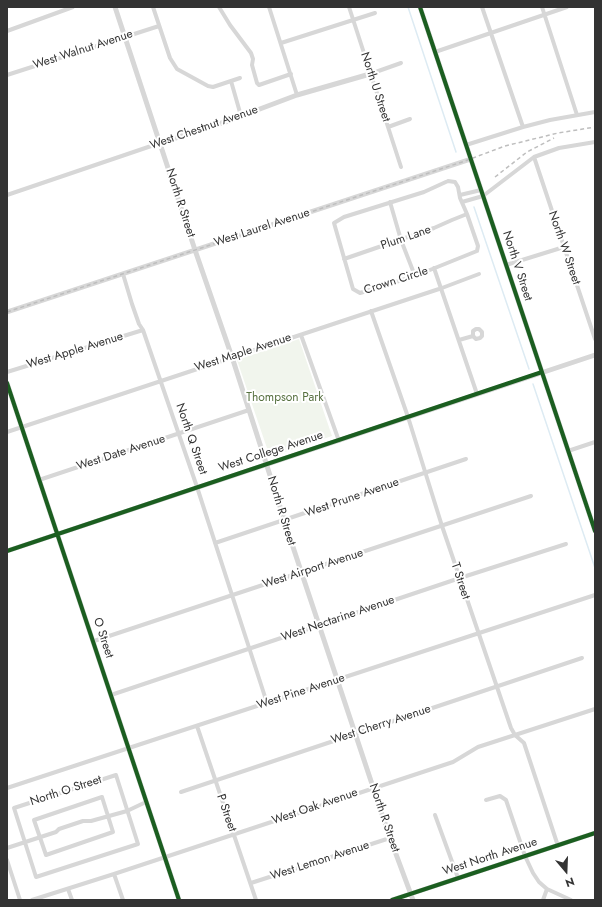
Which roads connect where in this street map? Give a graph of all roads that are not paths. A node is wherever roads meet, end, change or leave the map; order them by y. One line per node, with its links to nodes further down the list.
1 (73, 7): 15 (street)
2 (115, 7): 17 (street, North R Street)
3 (153, 7): 14 (street)
4 (219, 7): 21 (street)
5 (269, 7): 18 (street)
6 (349, 7): 13 (street, North U Street)
7 (420, 7): 19 (street, North V Street)
8 (482, 7): 16 (street)
9 (542, 7): 12 (street)
10 (567, 7): 12 (street)
11 (375, 13): 13 (street)
12 (545, 14): 16 (street); 28 (street)
13 (353, 20): 18 (street); 22 (street, North U Street)
14 (159, 26): 17 (street, West Walnut Avenue); 25 (street)
15 (7, 31)
16 (491, 33): 19 (street); 32 (street)
17 (124, 37): 23 (street, West Walnut Avenue); 34 (street, North R Street)
18 (281, 43): 21 (street)
19 (435, 52): 35 (street, North V Street)
20 (401, 63): 22 (street, West Chestnut Avenue)
21 (290, 74): 26 (street)
22 (370, 74): 26 (street, West Chestnut Avenue); 31 (street, North U Street)
23 (7, 75)
24 (240, 78): 25 (street)
25 (231, 81): 29 (street)
26 (297, 95): 29 (street, West Chestnut Avenue)
27 (595, 112): 28 (street)
28 (577, 115): 32 (street)
29 (241, 116): 34 (street, West Chestnut Avenue)
30 (410, 119): 31 (street)
31 (388, 127): 38 (street, North U Street)
32 (523, 127): 35 (street)
33 (595, 142): 36 (street)
34 (160, 143): 40 (street, West Chestnut Avenue); 48 (street, North R Street)
35 (466, 145): 37 (street, North V Street)
36 (534, 157): 42 (street); 47 (street, North W Street)
37 (471, 159): 39 (street, North V Street); 48 (street, West Laurel Avenue)
38 (401, 167)
39 (481, 190): 41 (street); 42 (street, North V Street)
40 (7, 194)
41 (460, 195): 43 (street, Crown Circle); 44 (street, Crown Circle)
42 (483, 196): 44 (street); 50 (street, North V Street)
43 (390, 202): 46 (street); 49 (street, Crown Circle)
44 (462, 202): 45 (street, Crown Circle)
45 (467, 214): 46 (street, Plum Lane); 51 (street, Crown Circle)
46 (401, 240): 49 (street, Plum Lane); 54 (street)
47 (564, 247): 50 (street); 61 (street, North W Street)
48 (195, 250): 52 (street, West Laurel Avenue); 64 (street, North R Street)
49 (344, 259): 54 (street, Crown Circle)
50 (506, 265): 66 (street, North V Street)
51 (434, 268): 54 (street, Crown Circle); 55 (street)
52 (123, 274): 57 (street, West Laurel Avenue); 58 (street, North Q Street)
53 (479, 274): 55 (street, West Maple Avenue)
54 (415, 276)
55 (442, 288): 56 (street, West Maple Avenue); 62 (street)
56 (371, 311): 59 (street, West Maple Avenue); 71 (street, T Street)
57 (7, 312)
58 (143, 330): 65 (street, West Apple Avenue); 67 (street, North Q Street)
59 (301, 335): 64 (street, West Maple Avenue); 75 (street)
60 (473, 336): 62 (street)
61 (595, 339)
62 (459, 340): 69 (street)
63 (595, 355): 66 (street, West College Avenue)
64 (232, 356): 67 (street, West Maple Avenue); 70 (street, North R Street)
65 (7, 372)
66 (542, 372): 69 (street, West College Avenue); 77 (street, North V Street)
67 (160, 381): 72 (street, West Maple Avenue); 74 (street, North Q Street)
68 (7, 383): 72 (street, O Street)
69 (477, 394): 71 (street, West College Avenue)
70 (248, 410): 74 (street, West Date Avenue); 79 (street, North R Street)
71 (408, 417): 75 (street, West College Avenue); 80 (street, T Street)
72 (21, 427): 73 (street, West Maple Avenue); 81 (street, O Street)
73 (7, 432)
74 (178, 434): 81 (street, West Date Avenue); 82 (street, North Q Street)
75 (339, 441): 79 (street, West College Avenue)
76 (595, 442): 77 (street)
77 (568, 451): 86 (street, North V Street)
78 (466, 459): 80 (street, West Prune Avenue)
79 (267, 464): 82 (street, West College Avenue); 84 (street, North R Street)
80 (426, 473): 84 (street, West Prune Avenue); 85 (street, T Street)
81 (39, 480): 87 (street, O Street)
82 (197, 488): 87 (street, West College Avenue); 88 (street, North Q Street)
83 (531, 496): 85 (street, West Airport Avenue)
84 (284, 521): 88 (street, West Prune Avenue); 91 (street, North R Street)
85 (442, 526): 91 (street, West Airport Avenue); 92 (street, T Street)
86 (595, 531)
87 (57, 535): 90 (street, West College Avenue); 97 (street, O Street)
88 (215, 543): 93 (street, North Q Street)
89 (566, 544): 92 (street, West Nectarine Avenue)
90 (7, 551)
91 (301, 573): 93 (street, West Airport Avenue); 95 (street, North R Street)
92 (460, 578): 95 (street, West Nectarine Avenue); 96 (street, T Street)
93 (232, 595): 97 (street, West Airport Avenue); 98 (street, North Q Street)
94 (595, 595): 96 (street, West Pine Avenue)
95 (319, 626): 98 (street, West Nectarine Avenue); 100 (street, North R Street)
96 (478, 633): 100 (street, West Pine Avenue); 101 (street, T Street)
97 (94, 641): 102 (street, O Street)
98 (250, 649): 102 (street, West Nectarine Avenue); 103 (street, North Q Street)
99 (582, 658): 101 (street, West Cherry Avenue)
100 (337, 680): 103 (street, West Pine Avenue); 106 (street, North R Street)
101 (496, 687): 106 (street, West Cherry Avenue); 107 (street, T Street)
102 (111, 695): 108 (street, O Street)
103 (268, 703): 105 (street, West Pine Avenue)
104 (595, 709): 107 (street, West Oak Avenue)
105 (197, 726): 108 (street, West Pine Avenue); 109 (street, P Street)
106 (355, 734): 109 (street, West Cherry Avenue); 110 (street, North R Street)
107 (515, 735): 110 (street, West Oak Avenue); 123 (street, T Street)
108 (128, 748): 111 (street, West Pine Avenue); 114 (street, O Street)
109 (215, 780): 112 (street, West Cherry Avenue); 119 (street, P Street)
110 (374, 787): 119 (street, West Oak Avenue); 121 (street, North R Street)
111 (7, 788)
112 (181, 792)
113 (486, 800): 125 (street)
114 (146, 802): 115 (street); 126 (street, O Street)
115 (127, 810): 116 (street); 122 (street, North O Street); 122 (street, North O Street)
116 (108, 815): 120 (street); 120 (street); 120 (street)
117 (435, 815): 129 (street)
118 (595, 833): 123 (street, West North Avenue)
119 (233, 834): 126 (street, West Oak Avenue); 130 (street, P Street)
120 (40, 838): 122 (street)
121 (390, 838): 130 (street, West Lemon Avenue); 133 (street, North R Street)
122 (25, 843): 124 (street)
123 (558, 846): 125 (street, West North Avenue)
124 (7, 848)
125 (525, 856): 129 (street, West North Avenue); 132 (street)
126 (165, 857): 128 (street, West Oak Avenue); 138 (street, O Street)
127 (7, 860): 134 (street)
128 (114, 874): 131 (street, West Oak Avenue); 137 (street)
129 (458, 878): 133 (street, West North Avenue)
130 (250, 883): 139 (street, P Street)
131 (68, 889): 135 (street, West Oak Avenue); 136 (street)
132 (547, 889): 142 (street); 143 (street)
133 (411, 894): 140 (street, West North Avenue); 141 (street, North R Street)
134 (20, 900)
135 (32, 900)
136 (72, 900)
137 (123, 900)
138 (180, 900)
139 (256, 900)
140 (392, 900)
141 (413, 900)
142 (543, 900)
143 (572, 900)

